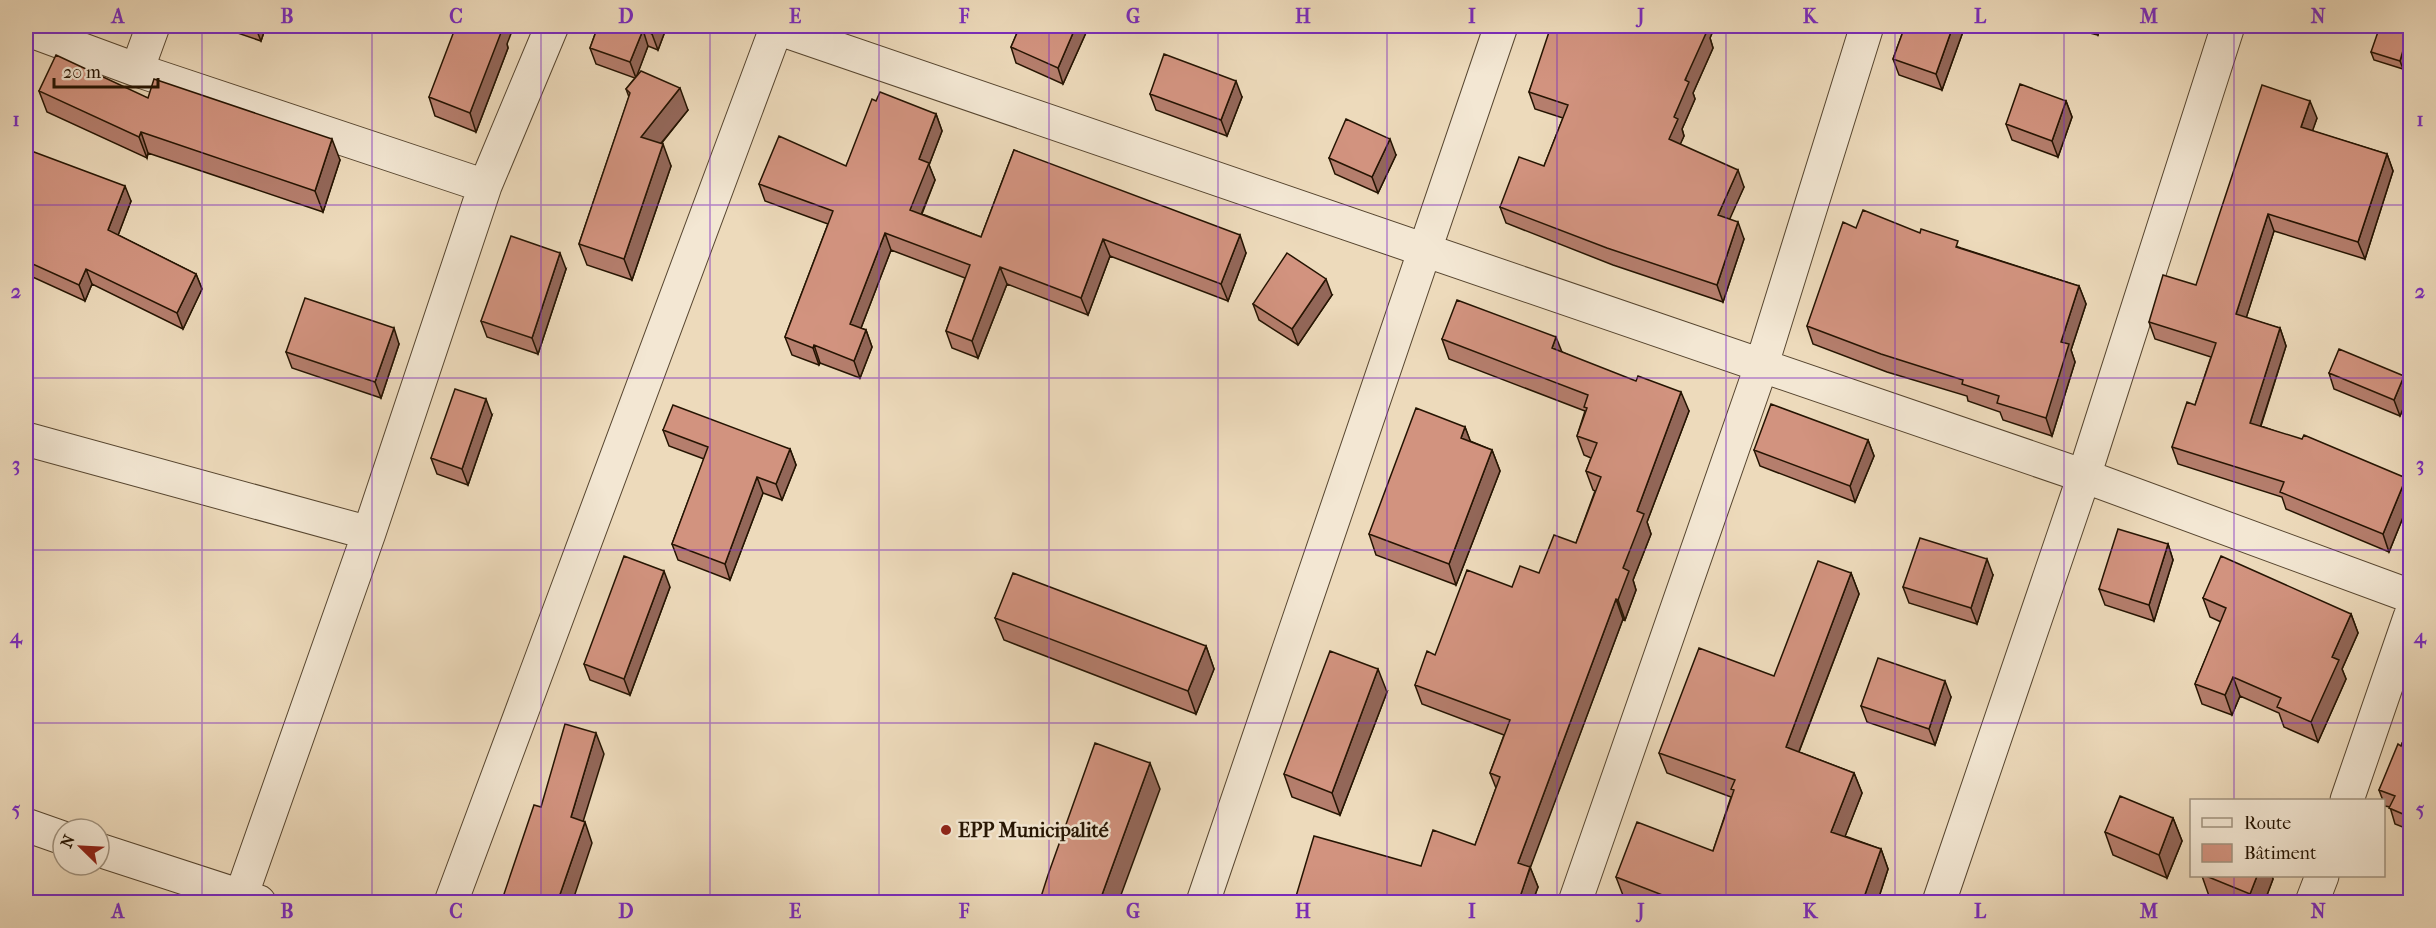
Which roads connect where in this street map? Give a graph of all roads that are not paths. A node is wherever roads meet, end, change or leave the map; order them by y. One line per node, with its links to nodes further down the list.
1 (153, 26): 8 (street)
2 (552, 26): 9 (street)
3 (775, 26): 10 (street); 23 (street)
4 (1502, 26): 10 (street)
5 (1867, 26): 11 (street)
6 (2228, 26): 13 (street)
7 (26, 29): 8 (street)
8 (137, 70): 9 (street)
9 (485, 186): 14 (street)
10 (1425, 250): 11 (street); 24 (street)
11 (1761, 367): 13 (street); 25 (street)
12 (26, 440): 14 (street)
13 (2084, 476): 15 (street); 26 (street)
14 (369, 533): 22 (street)
15 (2410, 596)
16 (2410, 617): 17 (street)
17 (2348, 799)
18 (26, 825): 19 (street)
19 (51, 834)
20 (111, 853): 22 (street)
21 (2322, 877): 27 (street)
22 (246, 900)
23 (450, 903)
24 (1203, 903)
25 (1575, 903)
26 (1939, 903)
27 (2312, 903)

